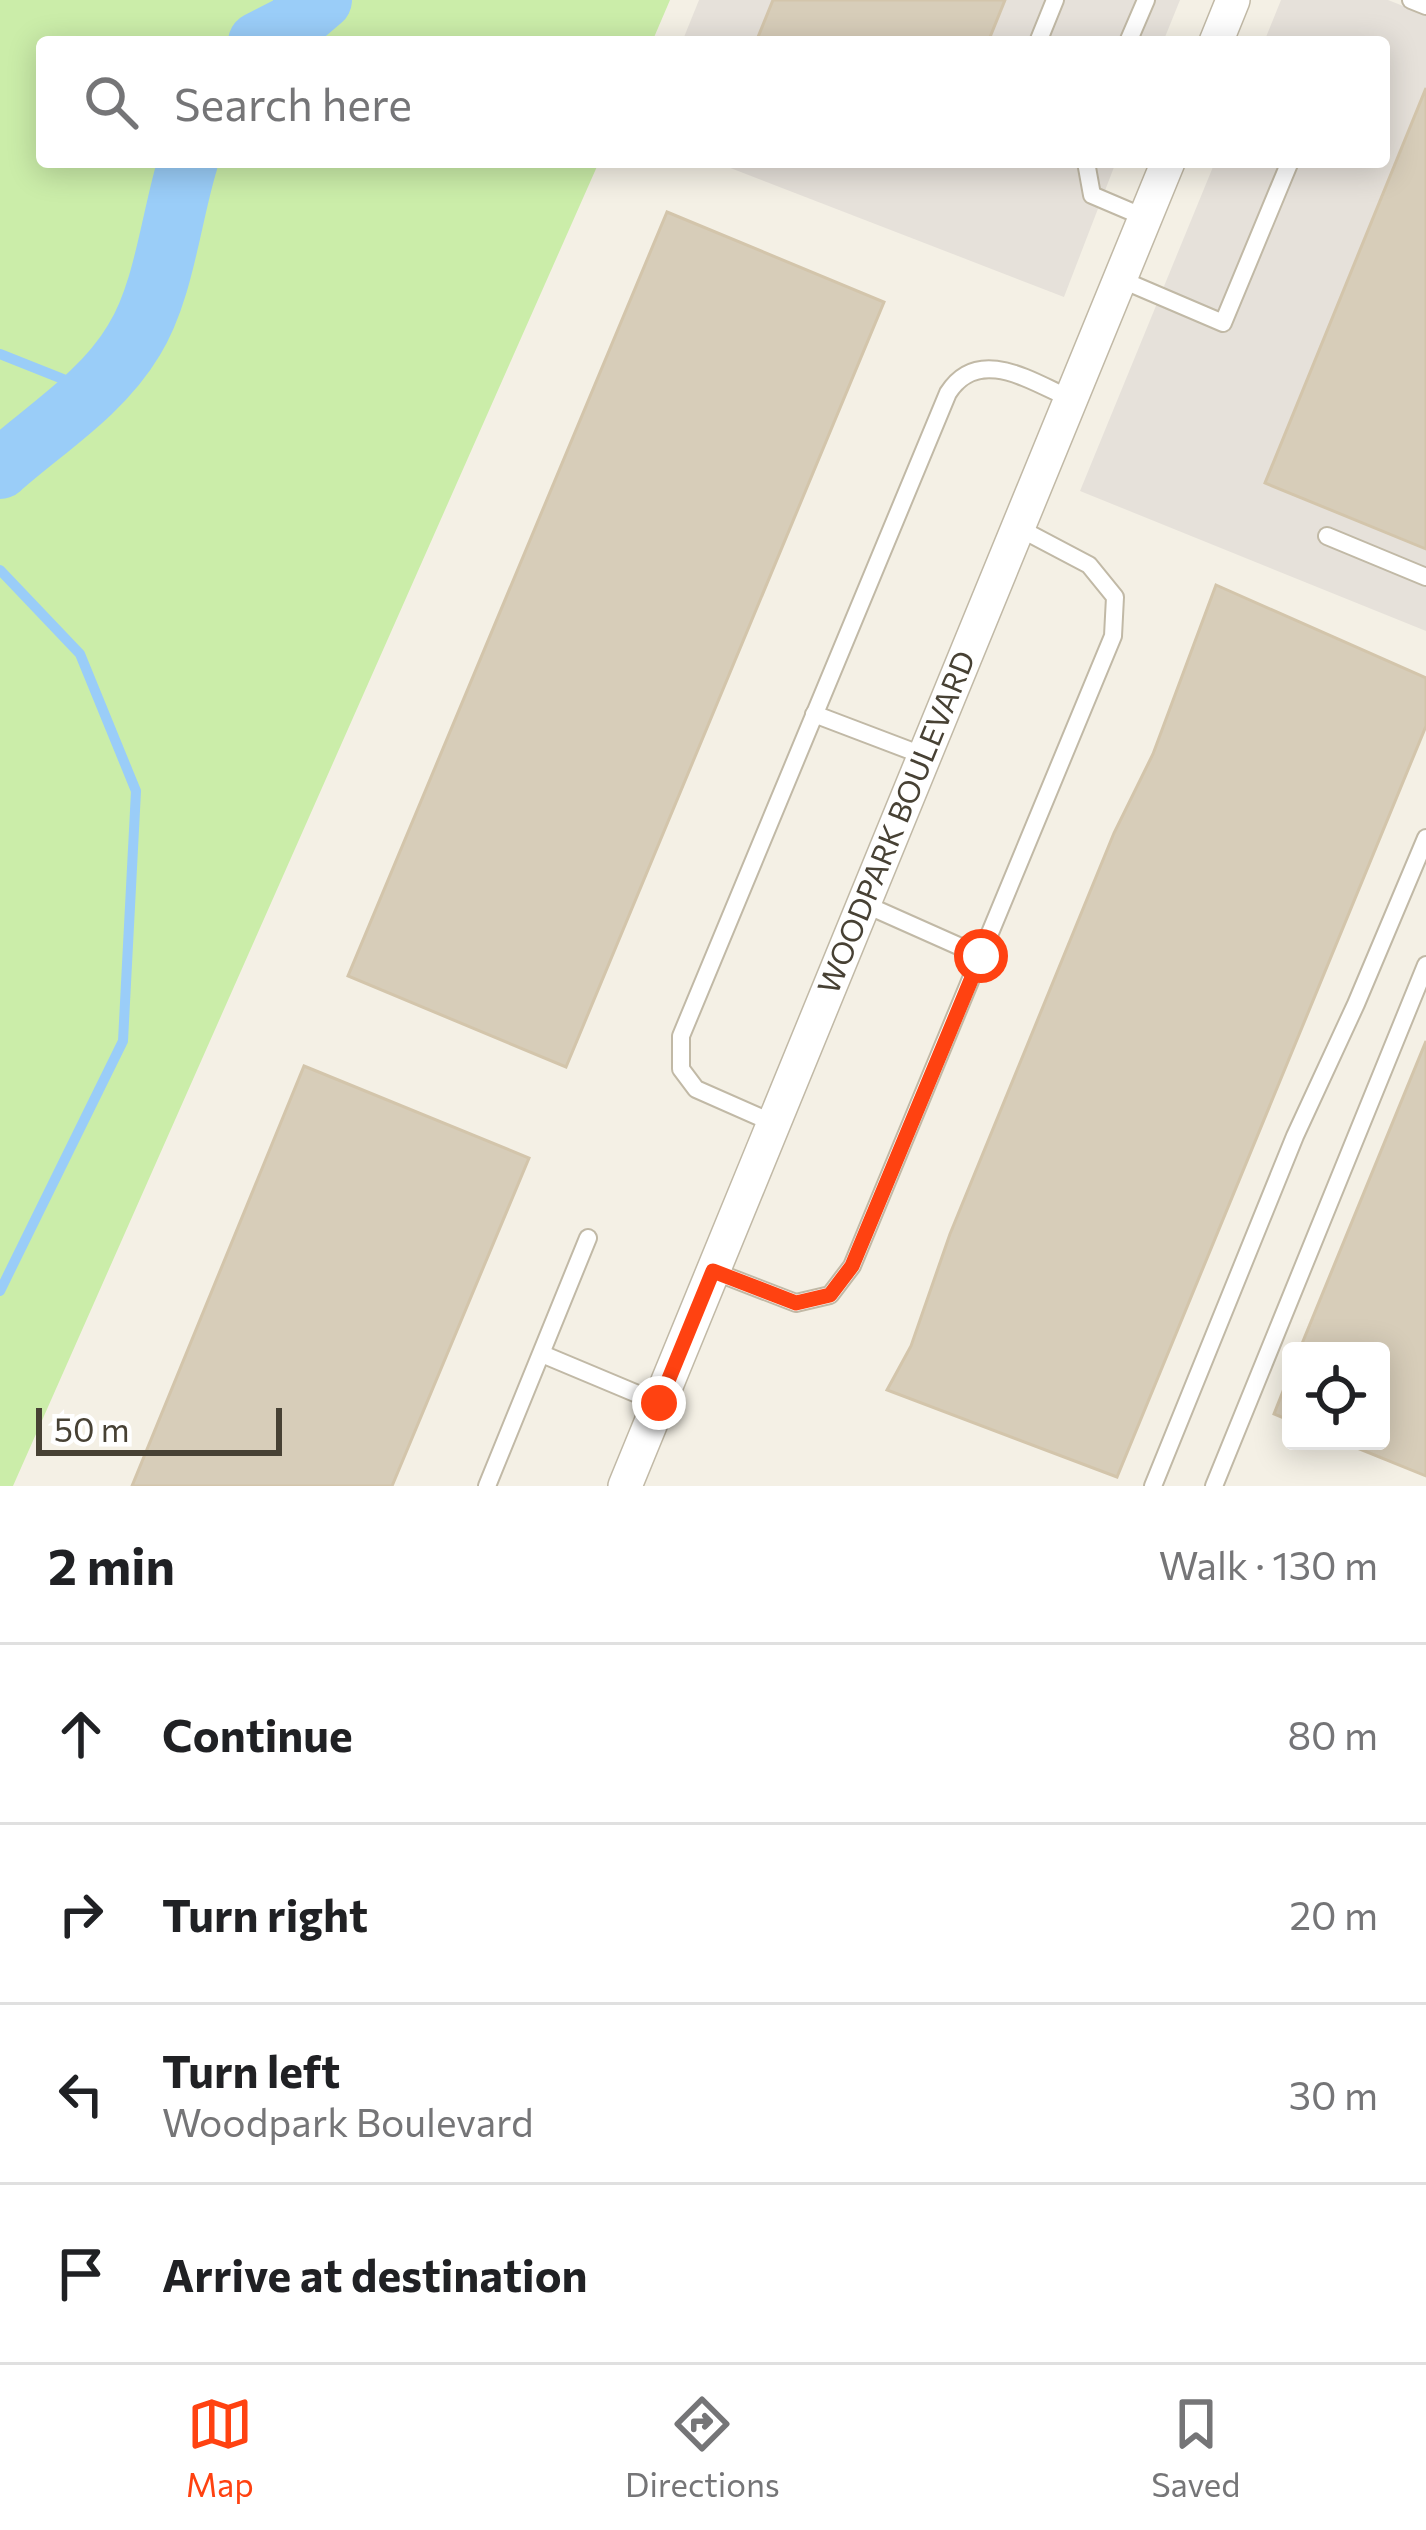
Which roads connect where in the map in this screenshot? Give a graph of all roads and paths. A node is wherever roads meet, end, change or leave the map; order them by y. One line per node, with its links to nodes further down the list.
1 (1055, 0): 6 (lane)
2 (1146, 0): 7 (lane)
3 (1411, 0): 5 (lane)
4 (1231, 1): 8 (street)
5 (1426, 6)
6 (1040, 36)
7 (1131, 36)
8 (1218, 36)
9 (1087, 168): 12 (lane)
10 (1166, 168): 12 (street, WOODPARK BOULEVARD)
11 (1287, 168): 13 (lane)
12 (1146, 218): 13 (street, WOODPARK BOULEVARD)
13 (1120, 279): 14 (street, WOODPARK BOULEVARD)
14 (1070, 398): 15 (street, WOODPARK BOULEVARD); 18 (lane)
15 (1016, 527): 19 (street, WOODPARK BOULEVARD); 22 (lane)
16 (1327, 536): 17 (lane)
17 (1426, 577)
18 (814, 714): 19 (lane); 24 (lane)
19 (922, 755): 21 (street, WOODPARK BOULEVARD)
20 (1426, 838): 31 (lane)
21 (862, 903): 22 (lane); 24 (street, WOODPARK BOULEVARD)
22 (981, 956): 26 (lane)
23 (1426, 965): 32 (lane)
24 (773, 1123): 26 (street, WOODPARK BOULEVARD)
25 (588, 1238): 27 (lane)
26 (713, 1271): 28 (street, WOODPARK BOULEVARD)
27 (542, 1354): 28 (lane); 29 (lane)
28 (659, 1403): 30 (street, WOODPARK BOULEVARD)
29 (487, 1486)
30 (625, 1486)
31 (1154, 1486)
32 (1214, 1486)

